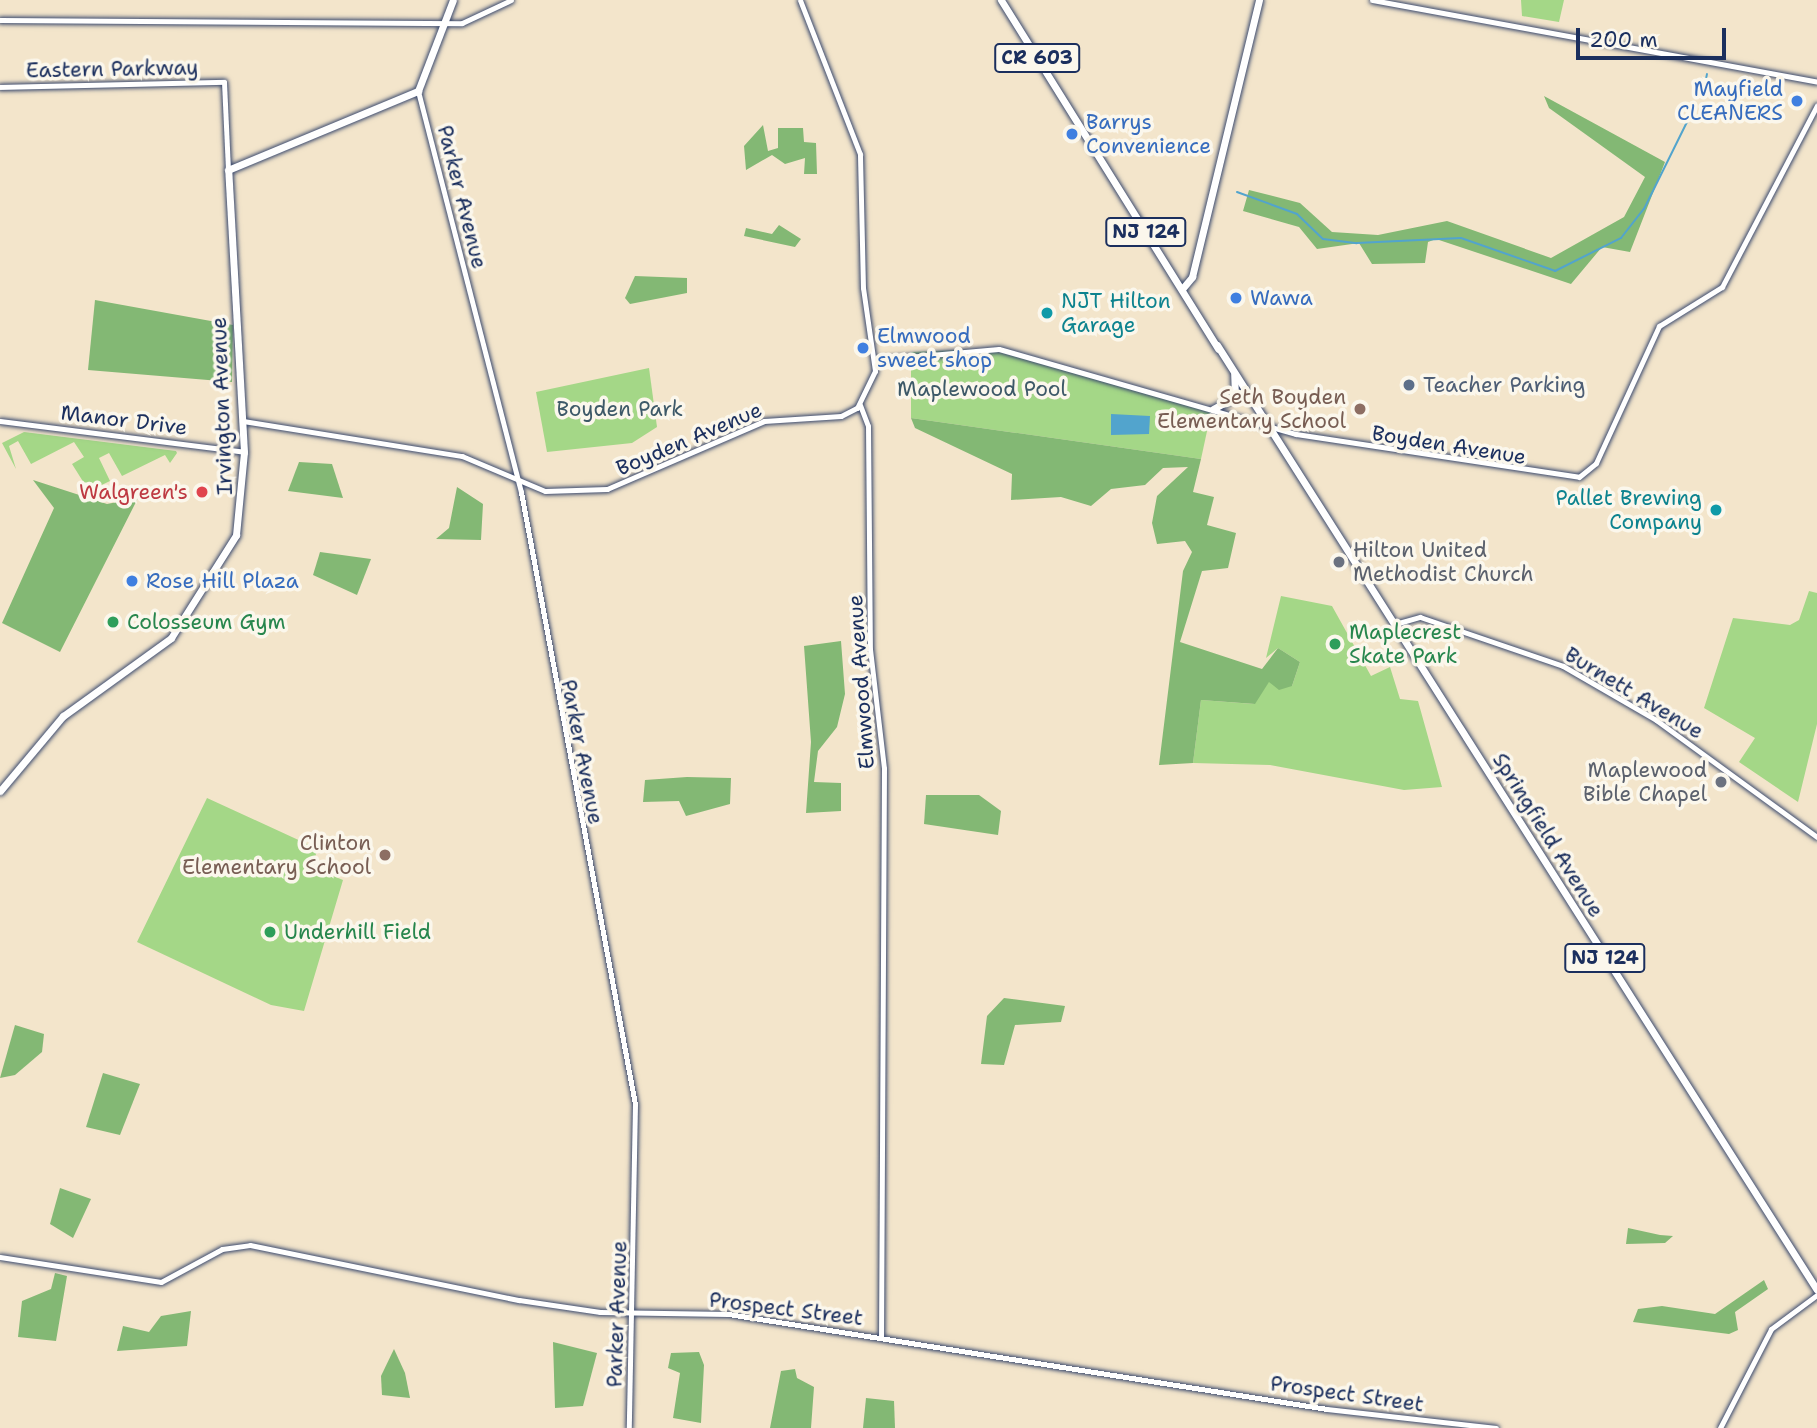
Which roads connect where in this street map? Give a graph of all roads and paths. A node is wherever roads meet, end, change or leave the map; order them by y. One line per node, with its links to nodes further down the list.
1 (453, 0): 8 (main road)
2 (511, 0): 8 (street)
3 (800, 0): 17 (street)
4 (1001, 0): 13 (main road, Springfield Avenue / CR 603)
5 (1259, 0): 15 (main road)
6 (1371, 0): 9 (street)
7 (0, 20): 8 (street)
8 (445, 22): 11 (main road)
9 (1817, 82)
10 (0, 87): 14 (street, Eastern Parkway)
11 (418, 92): 14 (main road); 26 (street, Parker Avenue)
12 (1817, 105): 24 (street, Boyden Avenue)
13 (1106, 169): 15 (main road, Springfield Avenue / NJ 124)
14 (228, 170): 23 (main road, Irvington Avenue)
15 (1182, 289): 16 (main road, Springfield Avenue / NJ 124)
16 (1217, 345): 18 (main road, Springfield Avenue / NJ 124); 19 (main road, Springfield Avenue / NJ 124)
17 (874, 360): 20 (street); 21 (street, Boyden Avenue)
18 (1234, 374): 19 (main road, Springfield Avenue / NJ 124); 21 (main road)
19 (1252, 398): 24 (main road, Springfield Avenue / NJ 124)
20 (860, 405): 26 (street, Boyden Avenue); 33 (street, Elmwood Avenue)
21 (1213, 409): 24 (street, Boyden Avenue)
22 (0, 421): 25 (street, Manor Drive)
23 (243, 421): 25 (main road, Irvington Avenue); 26 (street, Boyden Avenue)
24 (1269, 426): 27 (main road, Springfield Avenue / NJ 124)
25 (244, 452): 28 (main road, Irvington Avenue)
26 (518, 480): 32 (street, Parker Avenue)
27 (1395, 625): 29 (street, Burnett Avenue); 31 (main road, Springfield Avenue / NJ 124)
28 (0, 791)
29 (1817, 837)
30 (0, 1257): 32 (street, Prospect Street)
31 (1817, 1292): 38 (street)
32 (632, 1313): 33 (street, Prospect Street); 35 (street, Parker Avenue)
33 (881, 1338): 34 (street, Prospect Street)
34 (1442, 1423): 36 (street); 37 (street, Prospect Street)
35 (629, 1428)
36 (1430, 1428)
37 (1496, 1428)
38 (1720, 1428)

